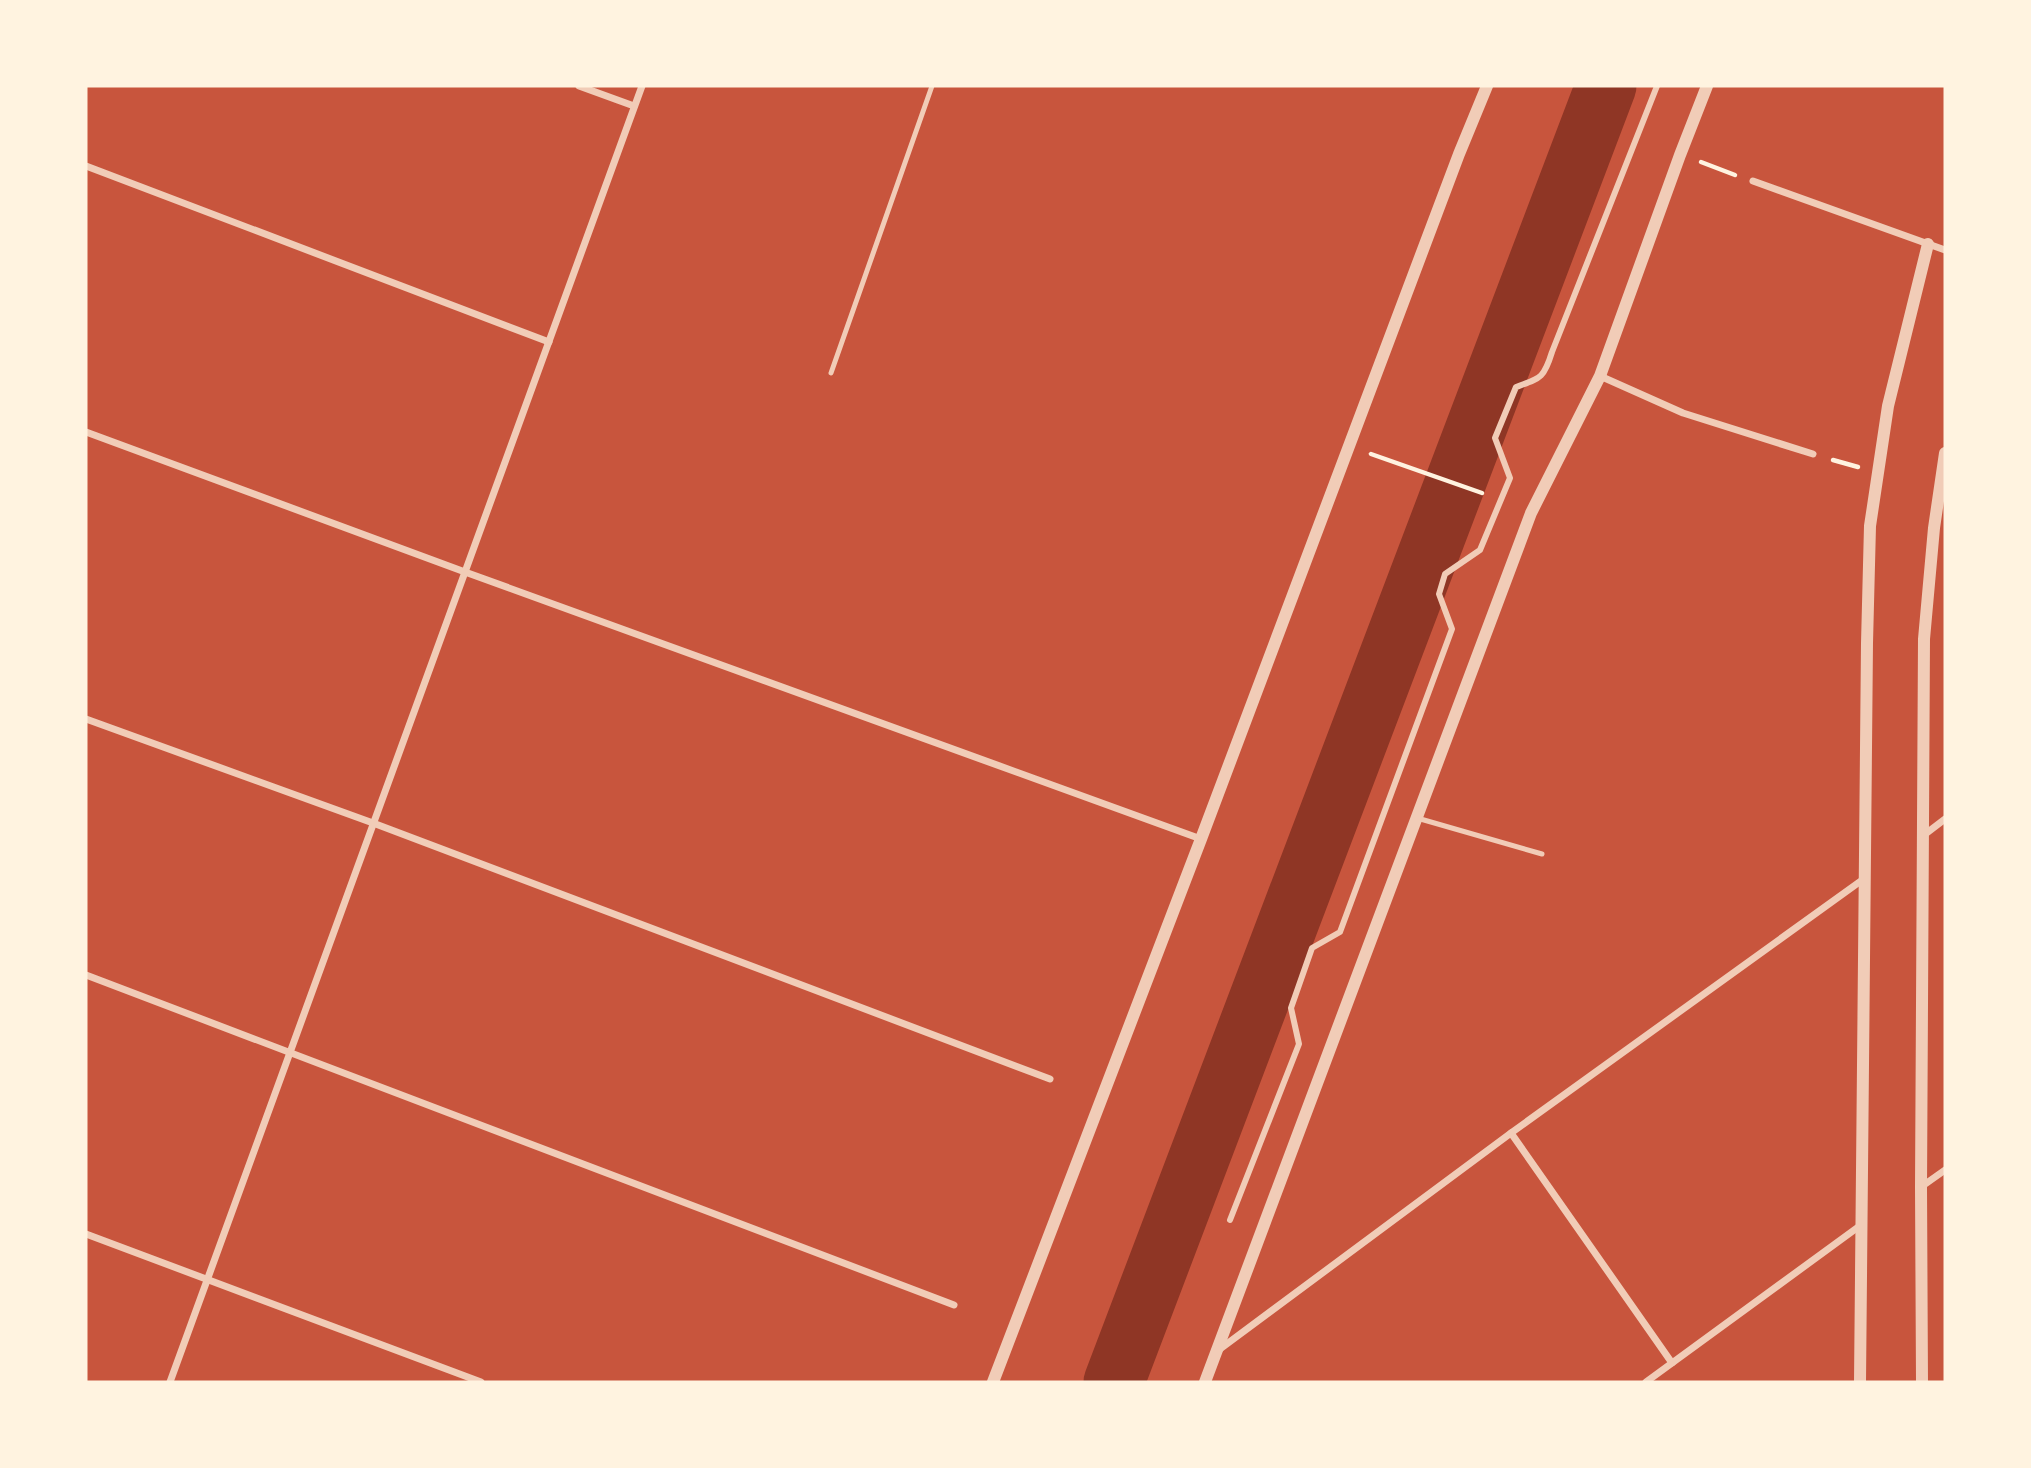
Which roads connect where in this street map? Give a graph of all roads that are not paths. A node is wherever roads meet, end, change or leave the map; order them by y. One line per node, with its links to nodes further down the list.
1 (579, 86): 7 (street)
2 (642, 86): 7 (street)
3 (932, 86): 13 (lane)
4 (1487, 86): 24 (street)
5 (1657, 86): 33 (street)
6 (1707, 86): 14 (street)
7 (634, 106): 12 (street)
8 (86, 166): 12 (street)
9 (1753, 181): 10 (street)
10 (1928, 244): 11 (street); 26 (street)
11 (1945, 250)
12 (549, 342): 18 (street)
13 (831, 373)
14 (1600, 376): 17 (street); 20 (street)
15 (86, 432): 18 (street)
16 (1945, 453): 23 (street)
17 (1813, 454)
18 (465, 572): 22 (street); 24 (street)
19 (86, 719): 22 (street)
20 (1417, 818): 25 (lane); 38 (street)
21 (1945, 820): 23 (street)
22 (373, 823): 28 (street); 29 (street)
23 (1923, 835): 32 (street)
24 (1201, 839): 42 (street)
25 (1542, 854)
26 (1865, 877): 30 (street); 34 (street)
27 (86, 975): 28 (street)
28 (290, 1053): 36 (street); 37 (street)
29 (1050, 1079)
30 (1511, 1133): 38 (street); 39 (street)
31 (1945, 1170): 32 (street)
32 (1921, 1187): 46 (street)
33 (1230, 1220)
34 (1862, 1225): 39 (street); 45 (street)
35 (86, 1234): 36 (street)
36 (207, 1280): 40 (street); 41 (street)
37 (954, 1305)
38 (1216, 1352): 43 (street)
39 (1672, 1363): 44 (street)
40 (170, 1382)
41 (481, 1382)
42 (993, 1382)
43 (1205, 1382)
44 (1646, 1382)
45 (1860, 1382)
46 (1922, 1382)

